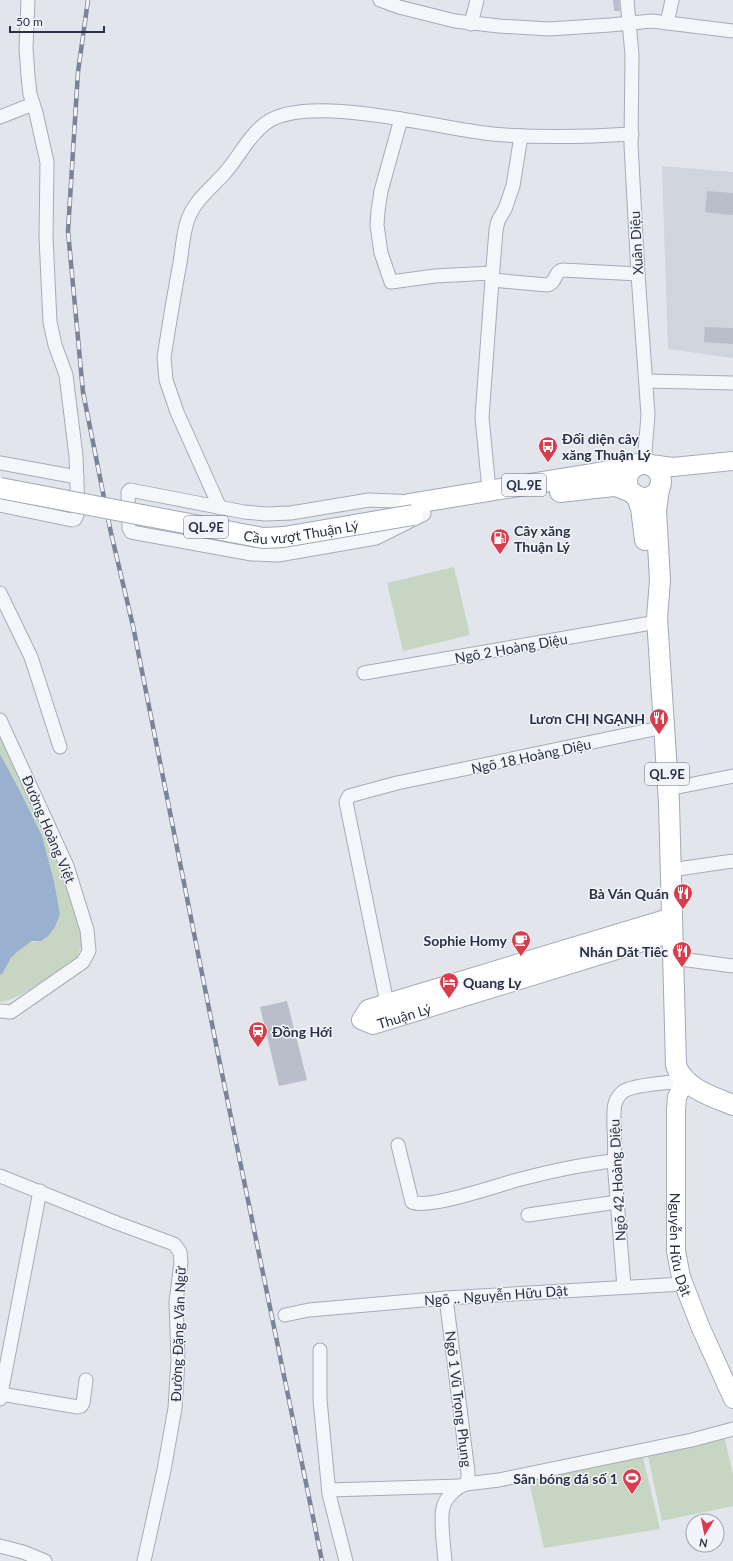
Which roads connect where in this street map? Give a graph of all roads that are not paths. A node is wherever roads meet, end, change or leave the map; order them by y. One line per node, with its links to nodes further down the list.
1 (28, 0): 10 (street)
2 (380, 0): 8 (street)
3 (477, 0): 8 (street)
4 (627, 0): 6 (street, Xuân Diệu)
5 (672, 0): 7 (street)
6 (630, 23): 7 (street); 8 (street); 13 (street, Xuân Diệu)
7 (667, 23): 9 (street)
8 (471, 24)
9 (733, 31)
10 (33, 104): 11 (street); 24 (street)
11 (0, 117)
12 (401, 119): 14 (street); 16 (street); 30 (street)
13 (632, 134): 14 (street); 15 (street, Xuân Diệu)
14 (521, 136): 16 (street)
15 (638, 274): 16 (street); 17 (street, Xuân Diệu)
16 (492, 277): 27 (street)
17 (646, 381): 18 (street); 21 (street, Xuân Diệu)
18 (733, 382)
19 (733, 461): 22 (street)
20 (0, 463): 24 (street)
21 (644, 464): 22 (street); 25 (main road); 27 (main road, QL.9E); 28 (main road)
22 (701, 465): 25 (street)
23 (0, 476): 31 (main road, QL.9E)
24 (77, 477): 29 (street)
25 (660, 486): 28 (main road); 33 (main road, QL.9E)
26 (0, 488): 31 (main road, Cầu vượt Thuận Lý / QL.9E, bridge)
27 (490, 490): 31 (main road, QL.9E)
28 (634, 494): 31 (main road, QL.9E); 33 (main road, QL.9E)
29 (0, 505)
30 (220, 508): 31 (street); 31 (street)
31 (416, 509)
32 (0, 593): 37 (street)
33 (657, 620): 34 (street, Ngõ 2 Hoàng Diệu); 36 (main road, QL.9E)
34 (364, 673)
35 (0, 720): 46 (street, Đường Hoàng Việt)
36 (664, 727): 39 (main road, QL.9E); 45 (street, Ngõ 18 Hoàng Diệu)
37 (60, 747)
38 (733, 776): 39 (street)
39 (668, 789): 41 (main road, QL.9E)
40 (733, 861): 41 (street)
41 (671, 870): 42 (main road, QL.9E)
42 (672, 925): 43 (main road, QL.9E); 45 (street, Thuận Lý); 45 (street, Thuận Lý)
43 (673, 958): 44 (street); 47 (main road, QL.9E)
44 (733, 966)
45 (387, 1003)
46 (0, 1011)
47 (685, 1081): 48 (main road); 50 (street, Ngõ 42 Hoàng Diệu); 55 (street, Nguyễn Hữu Dật)
48 (733, 1105)
49 (398, 1145): 50 (street)
50 (614, 1161): 53 (street, Ngõ 42 Hoàng Diệu)
51 (0, 1176): 52 (street, Đường Đặng Văn Ngữ)
52 (40, 1192): 61 (street); 68 (street, Đường Đặng Văn Ngữ)
53 (616, 1202): 54 (street); 56 (street, Ngõ 42 Hoàng Diệu)
54 (528, 1214)
55 (683, 1284): 56 (street, Ngõ .. Nguyễn Hữu Dật); 62 (street, Nguyễn Hữu Dật)
56 (624, 1287): 57 (street, Ngõ .. Nguyễn Hữu Dật)
57 (446, 1298): 58 (street, Ngõ .. Nguyễn Hữu Dật); 64 (street, Ngõ 1 Vũ Trọng Phụng)
58 (285, 1315)
59 (320, 1350): 65 (street)
60 (86, 1380): 61 (street)
61 (0, 1396)
62 (733, 1399)
63 (733, 1429): 64 (street)
64 (463, 1485): 65 (street); 70 (street, Ngõ 1 Vũ Trọng Phụng)
65 (329, 1490): 69 (street)
66 (0, 1546): 67 (street)
67 (45, 1561)
68 (144, 1561)
69 (346, 1561)
70 (445, 1561)

